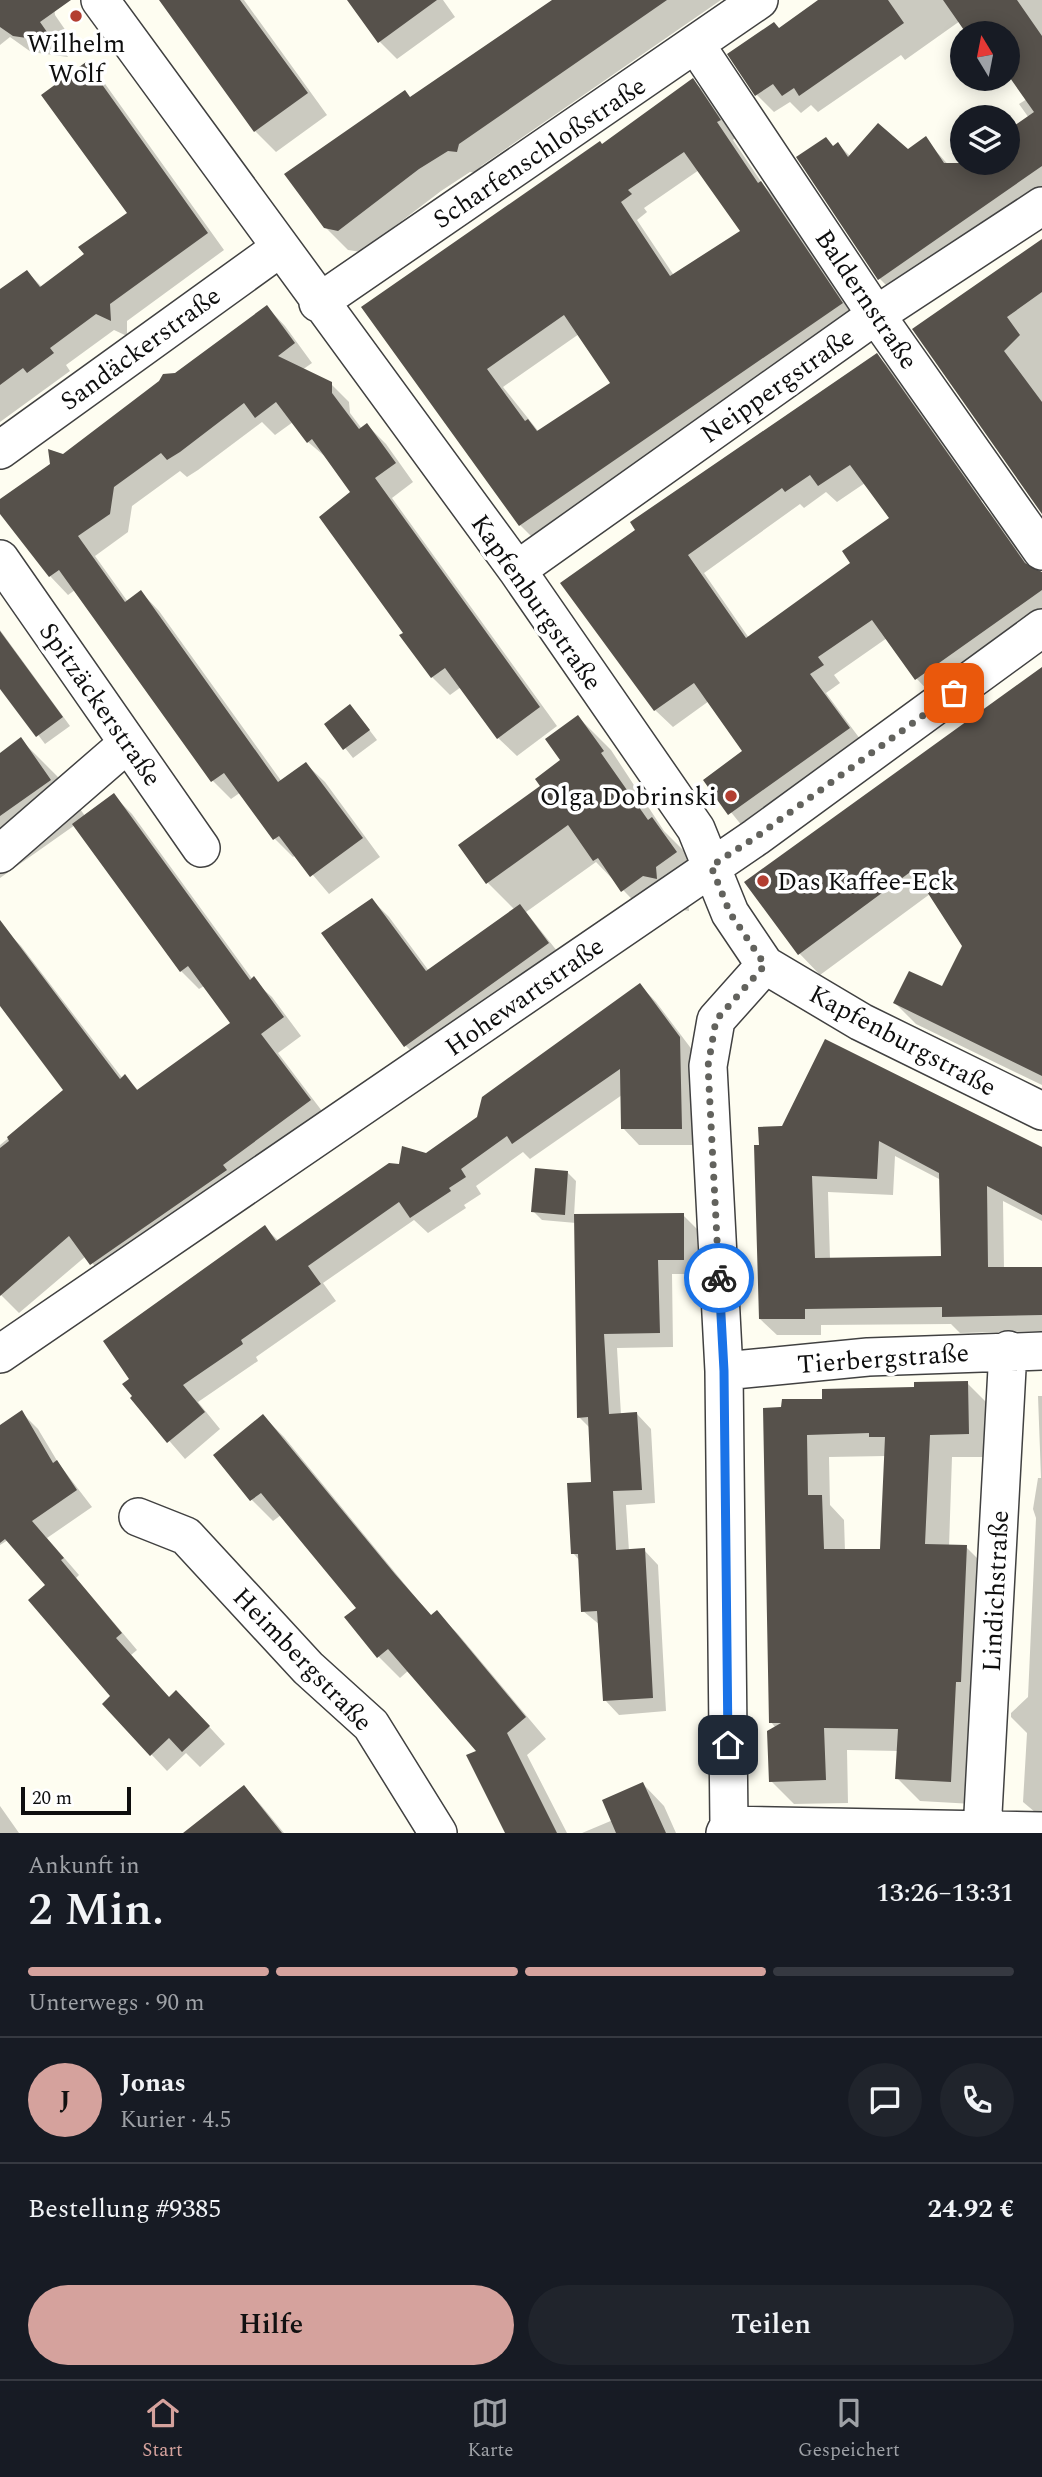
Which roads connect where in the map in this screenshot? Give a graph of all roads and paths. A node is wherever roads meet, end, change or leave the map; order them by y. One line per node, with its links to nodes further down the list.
1 (100, 0): 5 (street, Kapfenburgstraße)
2 (759, 0): 3 (street, Scharfenschloßstraße)
3 (696, 45): 6 (street, Scharfenschloßstraße); 7 (street, Baldernstraße)
4 (1042, 206): 7 (street, Neippergstraße)
5 (281, 248): 6 (street, Kapfenburgstraße); 8 (street, Sandäckerstraße)
6 (318, 303): 11 (street, Kapfenburgstraße)
7 (876, 314): 9 (street, Baldernstraße); 11 (street, Neippergstraße)
8 (0, 450)
9 (1042, 551)
10 (0, 559): 13 (street, Spitzäckerstraße)
11 (517, 570): 16 (street, Kapfenburgstraße)
12 (1042, 628): 16 (street, Hohewartstraße)
13 (128, 743): 14 (street, Spitzäckerstraße); 15 (street)
14 (201, 848)
15 (0, 854)
16 (711, 866): 17 (street, Kapfenburgstraße); 20 (street, Hohewartstraße)
17 (765, 965): 18 (street, Kapfenburgstraße); 21 (street)
18 (1042, 1111)
19 (1025, 1350): 21 (street, Tierbergstraße); 25 (street, Lindichstraße)
20 (1, 1351)
21 (724, 1371): 23 (street)
22 (138, 1517): 26 (street, Heimbergstraße)
23 (727, 1829): 25 (street)
24 (1042, 1831): 25 (street)
25 (982, 1832)
26 (438, 1833)

